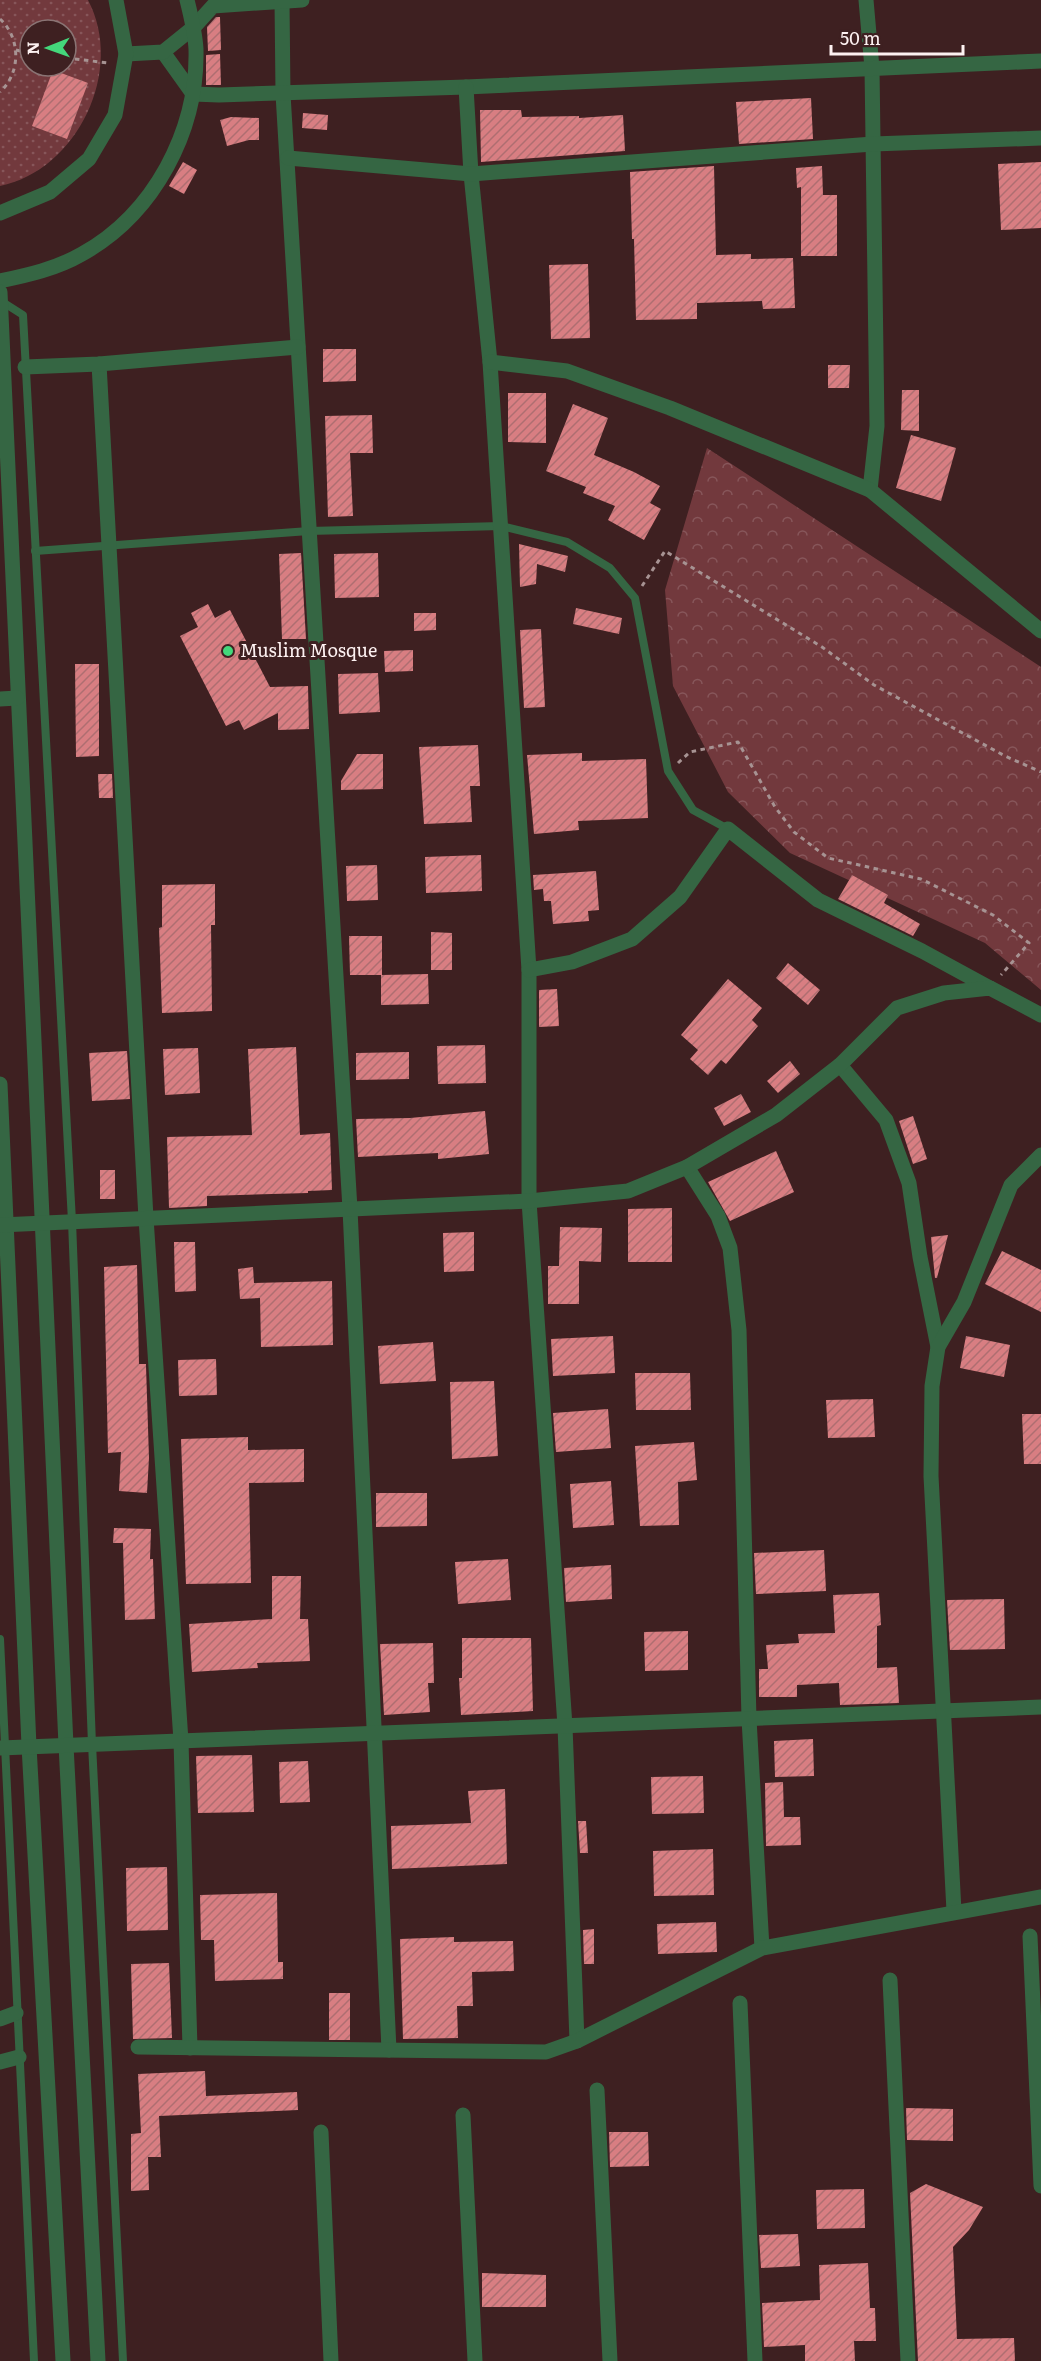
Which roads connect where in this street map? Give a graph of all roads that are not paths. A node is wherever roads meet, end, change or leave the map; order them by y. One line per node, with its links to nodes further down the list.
1 (116, 0): 8 (street)
2 (187, 0): 6 (street)
3 (302, 0): 5 (street)
4 (866, 0): 10 (street)
5 (282, 1): 6 (street); 13 (street)
6 (194, 27): 7 (street); 12 (street)
7 (163, 52): 8 (street); 12 (street)
8 (126, 59): 18 (street)
9 (1041, 61): 10 (street)
10 (872, 68): 11 (street); 15 (street)
11 (466, 87): 13 (street); 17 (street)
12 (193, 94): 13 (street); 19 (street)
13 (283, 94): 16 (street)
14 (1041, 138): 15 (street)
15 (873, 144): 17 (street); 25 (street)
16 (288, 158): 17 (street); 21 (street)
17 (471, 174): 22 (street)
18 (1, 217)
19 (0, 281)
20 (1, 296): 24 (lane); 31 (street)
21 (298, 347): 23 (street); 27 (street)
22 (490, 362): 25 (street); 26 (street)
23 (99, 364): 24 (street); 28 (street)
24 (25, 367): 29 (lane)
25 (870, 490): 30 (street)
26 (501, 526): 27 (lane); 33 (lane); 34 (street)
27 (309, 531): 28 (lane); 42 (street)
28 (109, 545): 29 (lane); 43 (street)
29 (35, 551): 44 (lane)
30 (1041, 631)
31 (17, 698): 32 (street); 45 (street)
32 (0, 699)
33 (728, 829): 34 (street); 35 (street)
34 (530, 970): 41 (street)
35 (990, 988): 36 (street); 37 (street)
36 (1041, 1015)
37 (840, 1065): 40 (street); 47 (street)
38 (0, 1084): 46 (street)
39 (1041, 1155): 47 (street)
40 (687, 1167): 41 (street); 51 (street)
41 (529, 1201): 42 (street); 52 (street)
42 (351, 1209): 43 (street); 53 (street)
43 (146, 1218): 44 (street); 54 (street)
44 (72, 1221): 45 (street); 55 (lane)
45 (43, 1223): 46 (street); 56 (street)
46 (3, 1224): 57 (street)
47 (938, 1347): 50 (street)
48 (0, 1639): 58 (lane)
49 (1041, 1707): 50 (street)
50 (944, 1711): 51 (street); 60 (street)
51 (748, 1719): 52 (street); 62 (street)
52 (565, 1726): 53 (street); 67 (street)
53 (375, 1733): 54 (street); 70 (street)
54 (181, 1741): 55 (street); 69 (street)
55 (92, 1744): 56 (street); 80 (lane)
56 (66, 1745): 57 (street); 79 (street)
57 (30, 1746): 58 (street); 78 (street)
58 (3, 1748): 65 (lane)
59 (1041, 1897): 60 (street)
60 (954, 1911): 62 (street)
61 (1030, 1936): 76 (street)
62 (762, 1948): 67 (street)
63 (890, 1980): 85 (street)
64 (740, 2003): 84 (street)
65 (16, 2013): 66 (street); 71 (lane)
66 (0, 2019)
67 (577, 2041): 70 (street)
68 (138, 2047): 69 (street)
69 (190, 2048): 70 (street)
70 (388, 2050)
71 (19, 2057): 72 (street); 77 (lane)
72 (0, 2062)
73 (597, 2090): 83 (street)
74 (463, 2115): 82 (street)
75 (321, 2132): 81 (street)
76 (1041, 2186)
77 (34, 2361)
78 (63, 2361)
79 (98, 2361)
80 (123, 2361)
81 (331, 2361)
82 (475, 2361)
83 (610, 2361)
84 (755, 2361)
85 (908, 2361)

